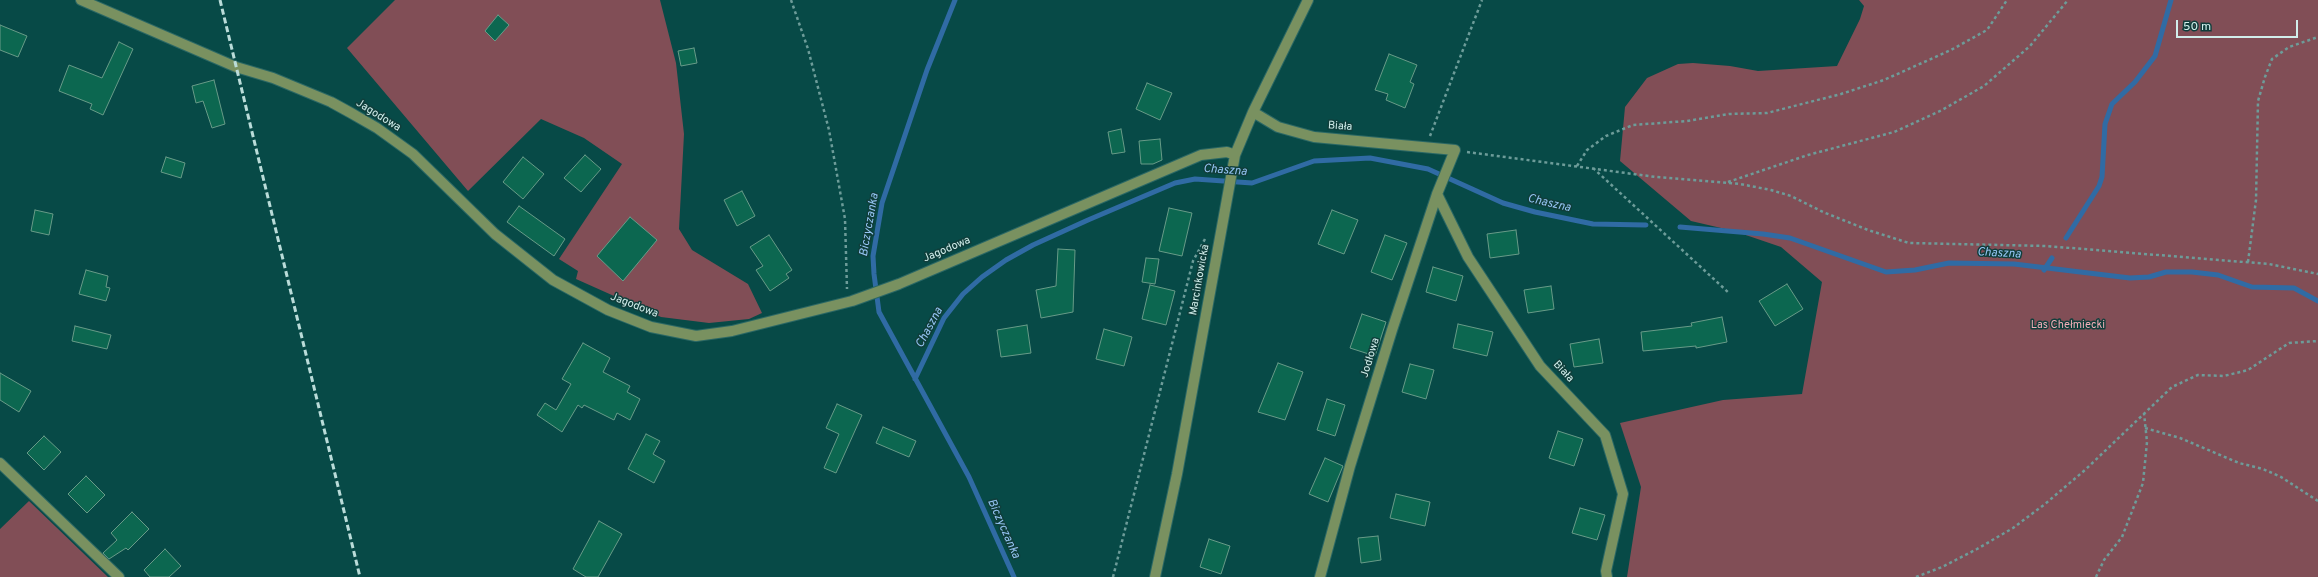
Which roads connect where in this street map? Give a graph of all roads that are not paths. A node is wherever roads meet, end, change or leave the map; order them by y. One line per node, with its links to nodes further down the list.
1 (81, 0): 5 (street, Jagodowa)
2 (1308, 0): 3 (street, Marcinkowicka)
3 (1253, 112): 4 (street, Biała); 5 (street, Marcinkowicka)
4 (1455, 150): 6 (street, Jodłowa)
5 (1235, 155): 9 (street, Marcinkowicka)
6 (1437, 194): 10 (street, Jodłowa); 11 (street, Biała)
7 (0, 463): 8 (street)
8 (119, 577)
9 (1155, 577)
10 (1320, 577)
11 (1606, 577)

